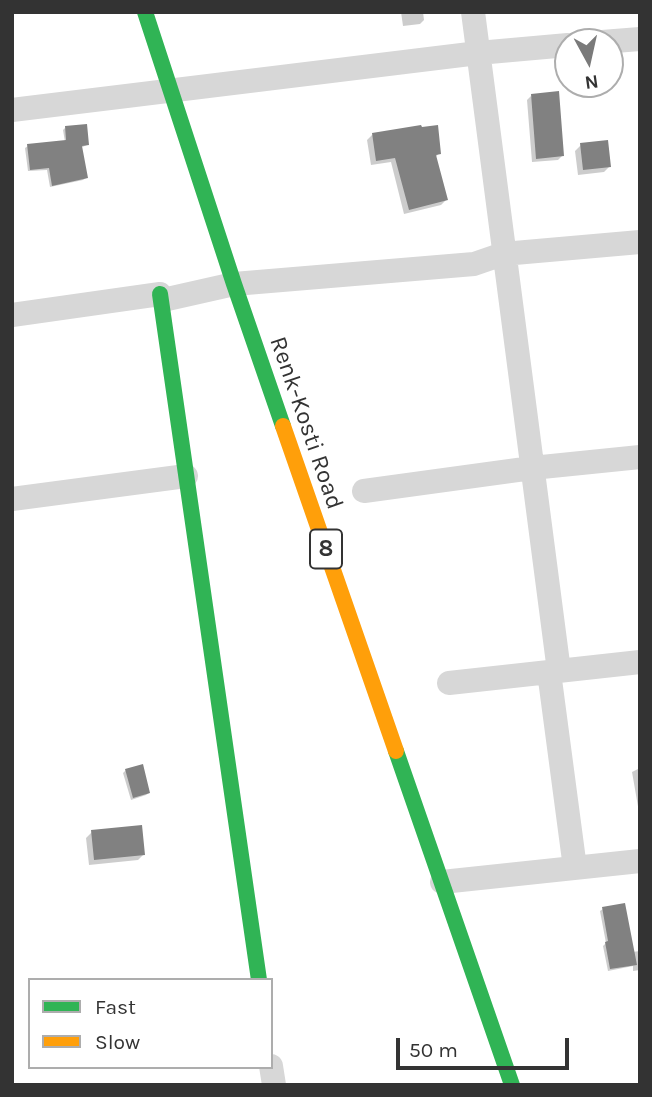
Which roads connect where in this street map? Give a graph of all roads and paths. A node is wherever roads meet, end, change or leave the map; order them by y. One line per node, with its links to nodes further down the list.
1 (145, 12): 5 (main road, Renk-Kosti Road / 8)
2 (472, 12): 4 (street)
3 (554, 46): 4 (street)
4 (478, 53): 5 (street); 8 (street)
5 (169, 90): 6 (street); 9 (main road, Renk-Kosti Road / 8)
6 (12, 110)
7 (640, 242): 8 (street)
8 (503, 254): 9 (street); 13 (street)
9 (234, 284): 10 (street); 22 (main road, Renk-Kosti Road / 8)
10 (160, 294): 11 (street); 14 (main road)
11 (12, 315)
12 (640, 457): 13 (street)
13 (532, 468): 15 (street); 18 (street)
14 (186, 476): 16 (street); 23 (main road)
15 (364, 491)
16 (12, 499)
17 (640, 662): 18 (street)
18 (554, 671): 19 (street); 21 (street)
19 (449, 682)
20 (640, 861): 21 (street)
21 (575, 868): 22 (street)
22 (442, 882): 24 (main road, Renk-Kosti Road / 8)
23 (259, 978)
24 (512, 1085)

